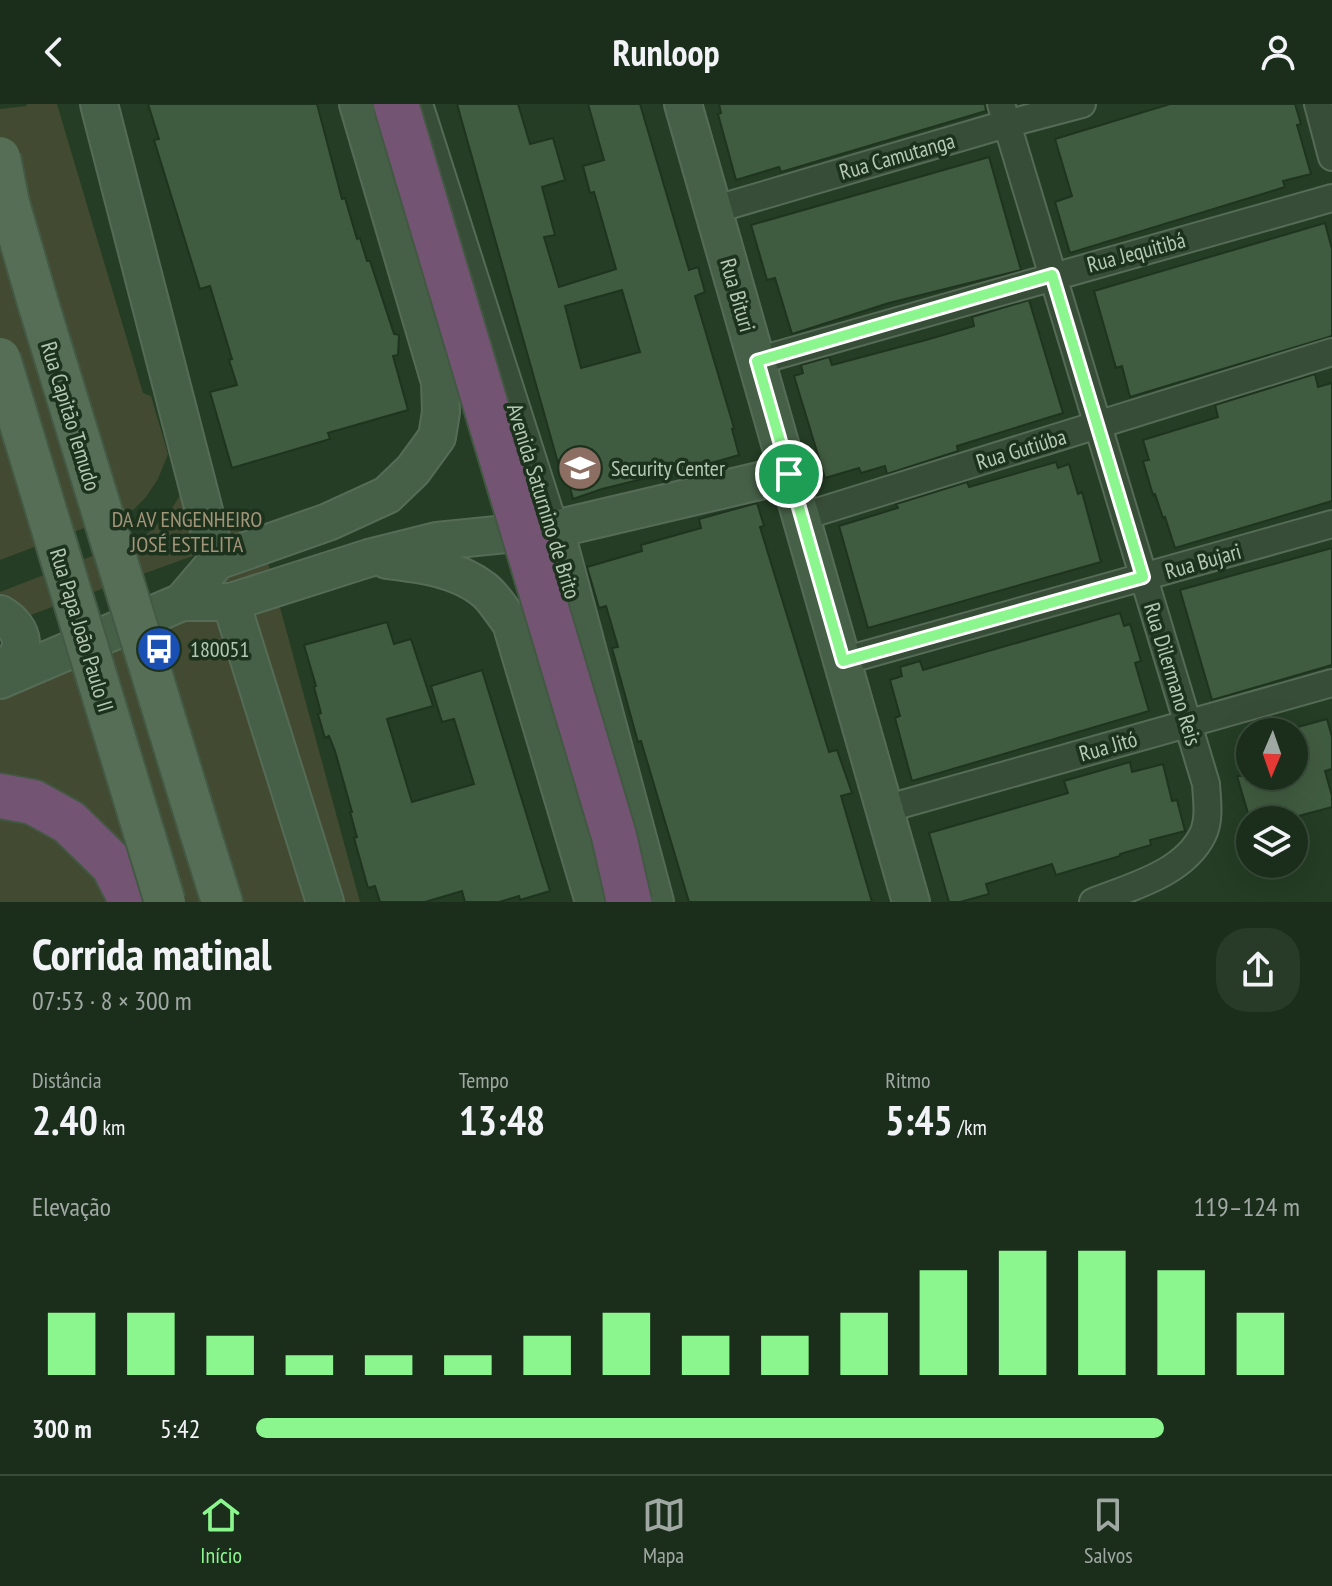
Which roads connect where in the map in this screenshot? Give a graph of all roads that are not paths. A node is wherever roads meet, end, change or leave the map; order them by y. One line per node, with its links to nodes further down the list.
1 (99, 104): 23 (main road)
2 (358, 104): 23 (main road)
3 (396, 104): 40 (highway, bridge)
4 (419, 104): 21 (street, Avenida Saturnino de Brito)
5 (683, 104): 12 (main road, Rua Bituri)
6 (1082, 104): 8 (street, Rua Camutanga)
7 (1318, 104): 10 (street)
8 (1004, 114): 12 (street, Rua Camutanga); 13 (street, Rua Dilermano Reis)
9 (0, 157): 37 (main road, Rua Capitão Temudo, bridge)
10 (1332, 157)
11 (1332, 198): 13 (street, Rua Jequitibá)
12 (713, 210): 16 (main road, Rua Bituri)
13 (1052, 275): 16 (street, Rua Jequitibá); 17 (street, Rua Dilermano Reis)
14 (1332, 352): 17 (street, Rua Gutiúba)
15 (0, 358): 36 (main road, Rua Papa João Paulo II, bridge)
16 (757, 361): 18 (main road, Rua Bituri)
17 (1097, 425): 19 (street, Rua Gutiúba); 24 (street, Rua Dilermano Reis)
18 (789, 474): 19 (main road, Rua Bituri); 21 (main road)
19 (801, 517): 28 (main road, Rua Bituri)
20 (1332, 524): 24 (street, Rua Bujari)
21 (555, 529): 22 (main road); 41 (main road, Avenida Saturnino de Brito)
22 (369, 558): 26 (main road); 39 (main road)
23 (217, 561): 25 (main road)
24 (1143, 577): 28 (street, Rua Bujari); 32 (street, Rua Dilermano Reis)
25 (182, 602): 26 (main road); 30 (main road)
26 (231, 602): 38 (main road)
27 (0, 614): 29 (main road)
28 (843, 661): 34 (main road, Rua Bituri)
29 (0, 668)
30 (0, 680)
31 (1332, 683): 32 (street, Rua Jitó)
32 (1188, 724): 34 (street, Rua Jitó); 43 (street, Rua Dilermano Reis)
33 (0, 796): 35 (highway)
34 (885, 809): 42 (main road, Rua Bituri)
35 (132, 902)
36 (165, 902)
37 (222, 902)
38 (325, 902)
39 (594, 902)
40 (629, 902)
41 (655, 902)
42 (911, 902)
43 (1093, 902)

